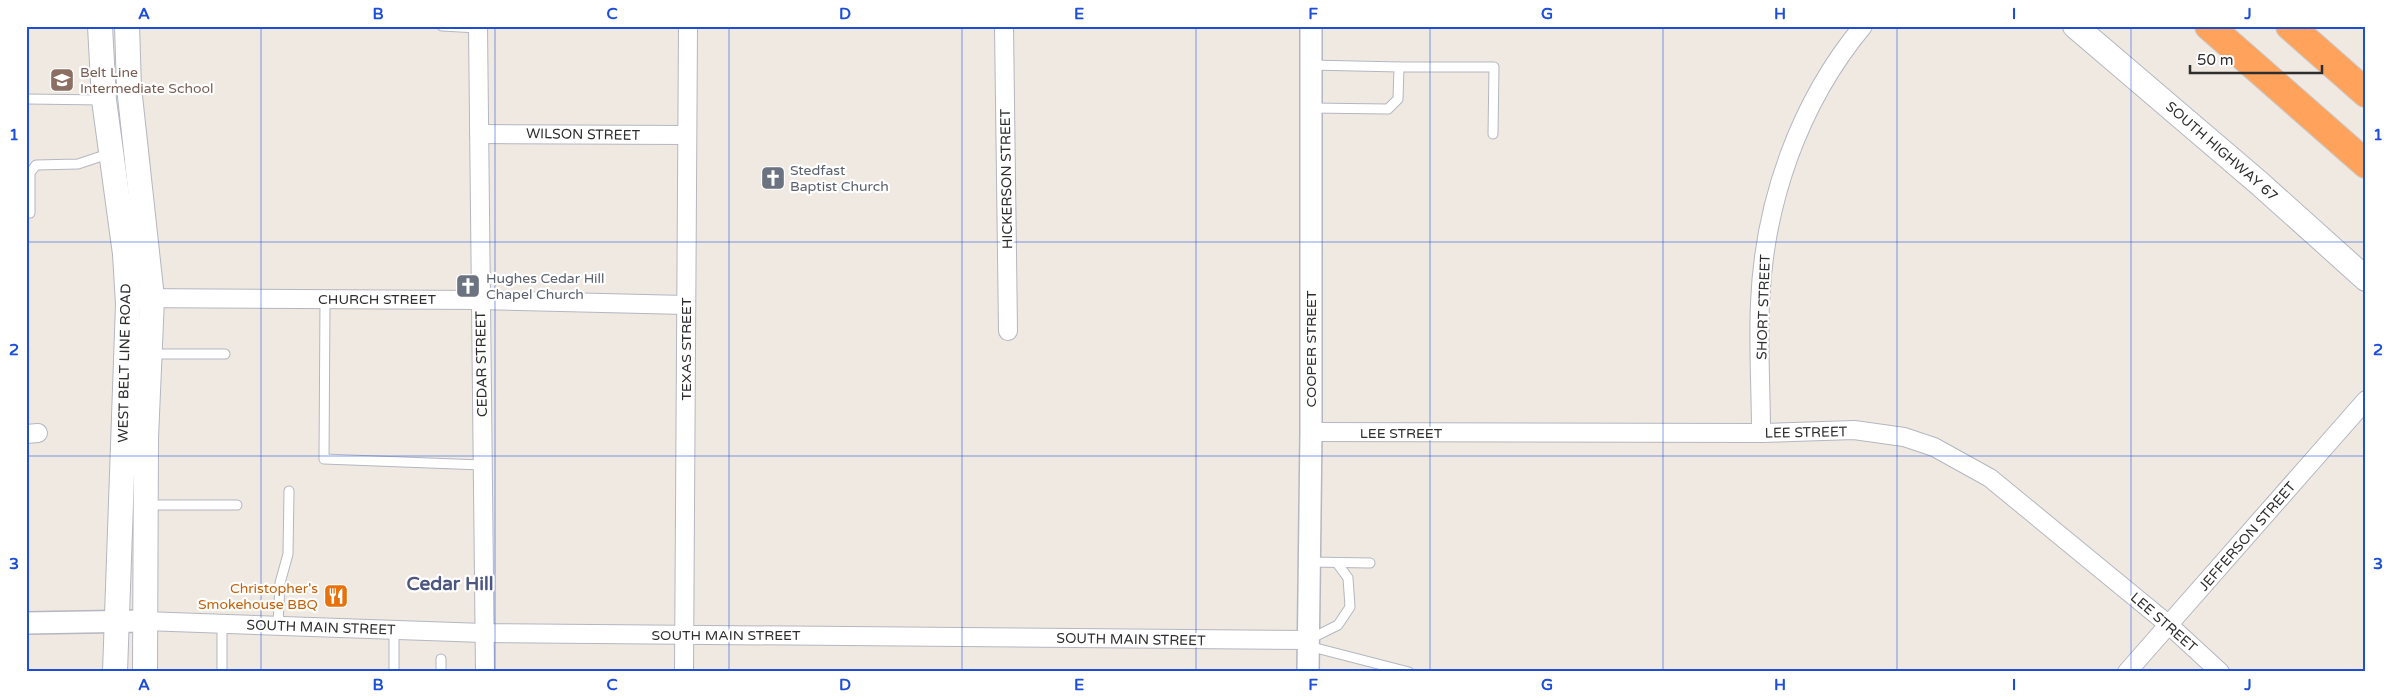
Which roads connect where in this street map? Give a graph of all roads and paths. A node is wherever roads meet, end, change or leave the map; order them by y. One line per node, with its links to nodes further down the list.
1 (100, 26): 16 (main road, WEST BELT LINE ROAD)
2 (127, 26): 26 (main road, WEST BELT LINE ROAD)
3 (442, 26): 11 (lane)
4 (688, 26): 20 (street, TEXAS STREET)
5 (1004, 26): 30 (street, HICKERSON STREET)
6 (1311, 26): 12 (street, COOPER STREET)
7 (1864, 26): 35 (street, SHORT STREET)
8 (2075, 26): 24 (main road, SOUTH HIGHWAY 67)
9 (2208, 26): 22 (highway)
10 (2290, 26): 14 (highway)
11 (478, 27): 18 (street, CEDAR STREET)
12 (1311, 65): 13 (lane); 17 (street, COOPER STREET)
13 (1399, 67): 17 (lane); 19 (lane)
14 (2366, 93)
15 (26, 99): 16 (lane)
16 (104, 100): 21 (main road, WEST BELT LINE ROAD)
17 (1311, 108): 34 (street, COOPER STREET)
18 (479, 134): 20 (street, WILSON STREET); 28 (street, CEDAR STREET)
19 (1493, 134)
20 (687, 136): 29 (street, TEXAS STREET)
21 (111, 153): 23 (lane); 25 (main road, WEST BELT LINE ROAD)
22 (2366, 164)
23 (30, 213)
24 (2366, 279)
25 (127, 298): 26 (street, CHURCH STREET); 31 (main road, WEST BELT LINE ROAD)
26 (152, 298): 27 (street, CHURCH STREET); 31 (main road, WEST BELT LINE ROAD)
27 (325, 299): 28 (street, CHURCH STREET); 36 (lane)
28 (480, 300): 29 (street, CHURCH STREET); 36 (street, CEDAR STREET)
29 (686, 305): 51 (street, TEXAS STREET)
30 (1008, 331)
31 (138, 354): 32 (lane); 39 (main road, WEST BELT LINE ROAD); 43 (main road, WEST BELT LINE ROAD)
32 (226, 354)
33 (2366, 400): 48 (street, JEFFERSON STREET)
34 (1311, 432): 35 (street, LEE STREET); 40 (street, COOPER STREET)
35 (1761, 433): 48 (street, LEE STREET)
36 (482, 465): 50 (street, CEDAR STREET)
37 (289, 491): 47 (lane)
38 (237, 504): 39 (lane)
39 (145, 505): 44 (main road, WEST BELT LINE ROAD)
40 (1310, 562): 41 (lane); 52 (street, COOPER STREET)
41 (1337, 563): 42 (lane); 52 (lane)
42 (1370, 563)
43 (116, 621): 44 (street); 45 (street); 54 (main road, WEST BELT LINE ROAD)
44 (144, 622): 46 (street, SOUTH MAIN STREET); 55 (main road, WEST BELT LINE ROAD)
45 (26, 623)
46 (222, 623): 47 (street, SOUTH MAIN STREET); 56 (lane)
47 (278, 625): 49 (street, SOUTH MAIN STREET)
48 (2169, 625): 63 (street, JEFFERSON STREET); 64 (street, LEE STREET)
49 (394, 630): 50 (street, SOUTH MAIN STREET); 57 (lane)
50 (484, 633): 51 (street, SOUTH MAIN STREET); 59 (street, CEDAR STREET)
51 (685, 635): 52 (street, SOUTH MAIN STREET); 60 (street, TEXAS STREET)
52 (1308, 643): 61 (street, COOPER STREET); 62 (lane)
53 (441, 659): 58 (lane)
54 (115, 672)
55 (145, 672)
56 (222, 672)
57 (394, 672)
58 (441, 672)
59 (485, 672)
60 (684, 672)
61 (1308, 672)
62 (1409, 672)
63 (2127, 672)
64 (2220, 672)

